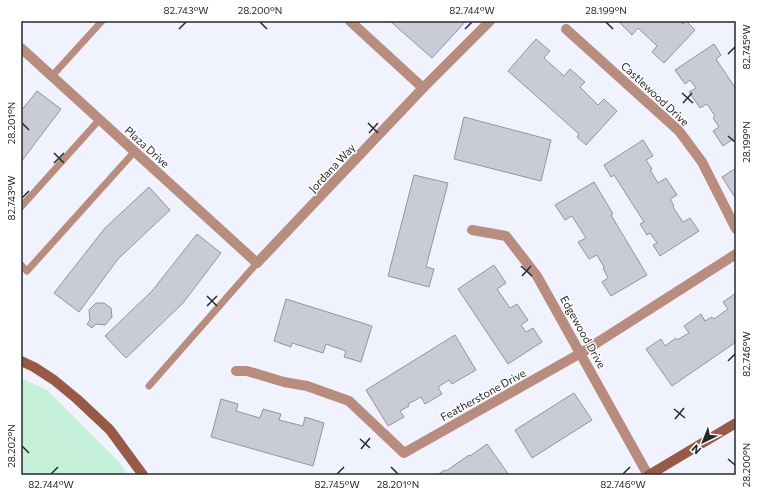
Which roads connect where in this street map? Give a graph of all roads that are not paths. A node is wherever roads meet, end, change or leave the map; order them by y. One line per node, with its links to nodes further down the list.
1 (102, 21): 6 (lane)
2 (350, 21): 7 (street)
3 (490, 21): 7 (street, Jordana Way)
4 (566, 29): 11 (street, Castlewood Drive)
5 (21, 48): 6 (street, Plaza Drive)
6 (52, 76): 8 (street, Plaza Drive)
7 (423, 88): 14 (street, Jordana Way)
8 (100, 119): 9 (street, Plaza Drive); 10 (lane)
9 (135, 151): 14 (street, Plaza Drive); 15 (lane)
10 (21, 207)
11 (736, 229)
12 (472, 230): 16 (street, Edgewood Drive)
13 (736, 254): 16 (street, Featherstone Drive)
14 (257, 263): 19 (lane)
15 (21, 265)
16 (581, 353): 18 (street, Featherstone Drive); 22 (street, Edgewood Drive)
17 (21, 361): 21 (street)
18 (236, 371)
19 (149, 386)
20 (736, 423): 22 (street)
21 (144, 475)
22 (648, 475)

